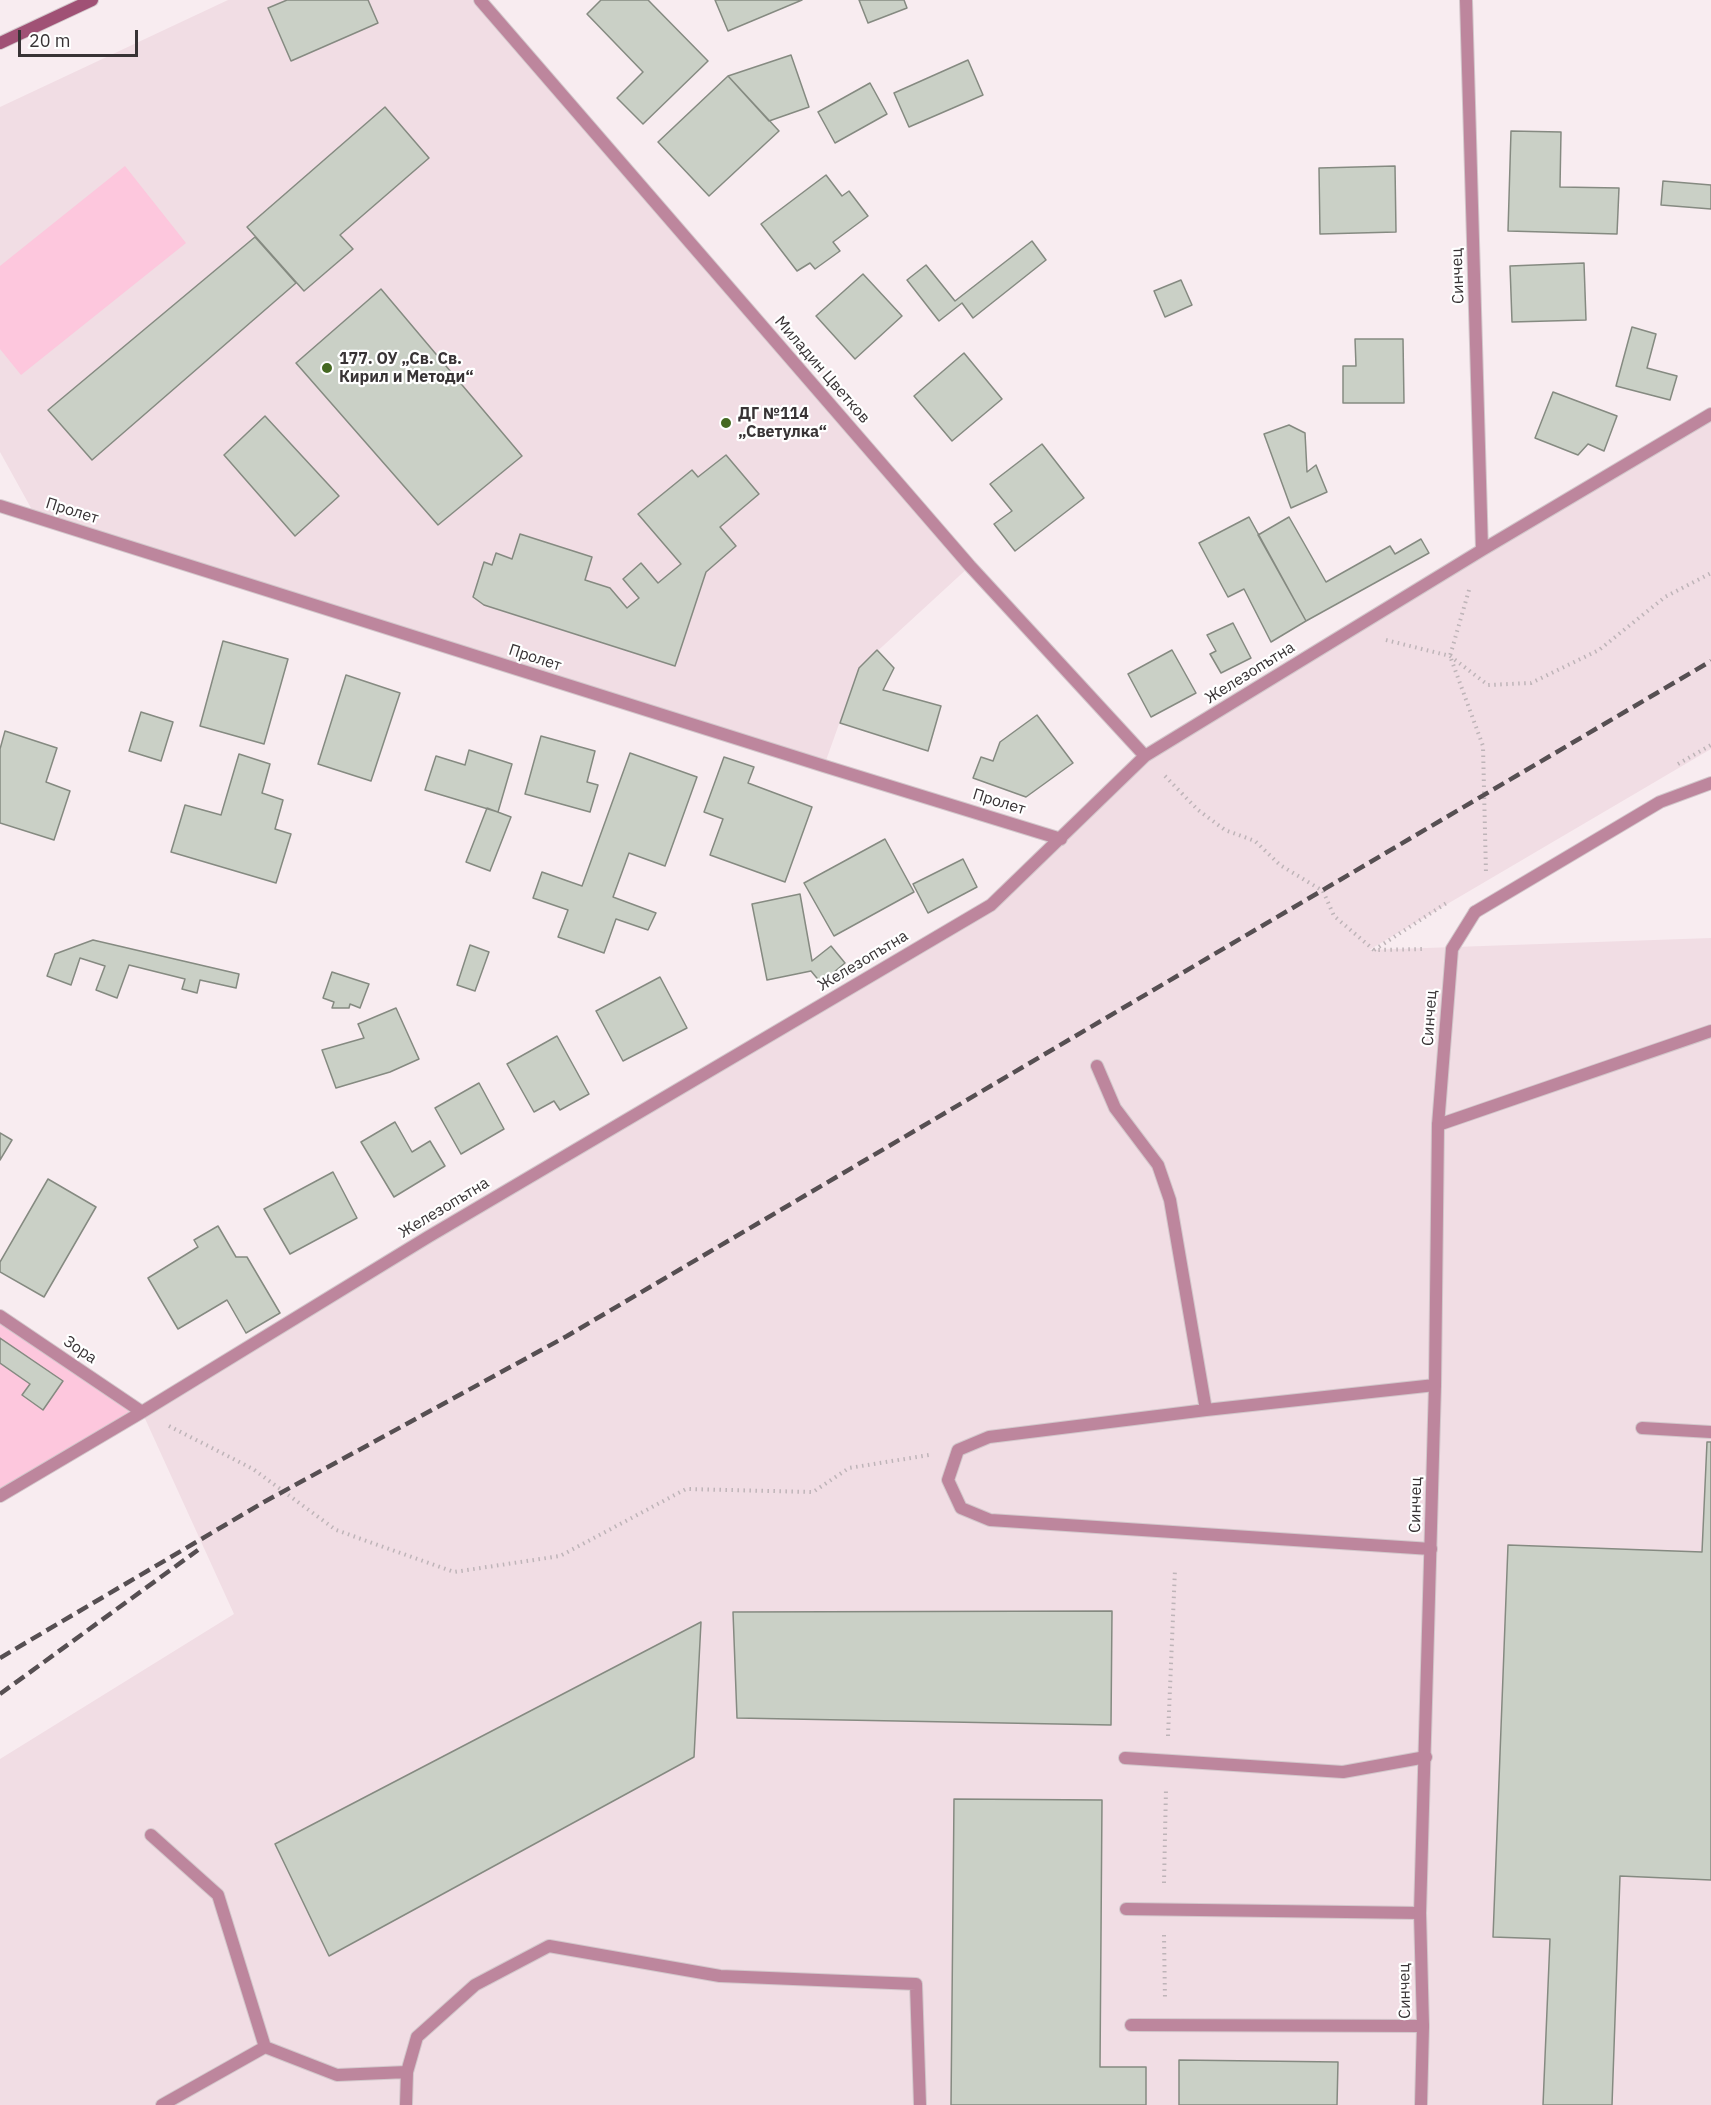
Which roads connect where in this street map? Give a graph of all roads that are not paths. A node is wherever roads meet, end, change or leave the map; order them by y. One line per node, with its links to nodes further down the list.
1 (92, 0): 4 (street)
2 (480, 0): 8 (street, Миладин Цветков)
3 (1467, 0): 7 (street, Синчец)
4 (0, 44)
5 (1711, 414): 7 (street, Железопътна)
6 (0, 506): 10 (street, Пролет)
7 (1482, 550): 8 (street, Железопътна)
8 (1145, 756): 10 (street, Железопътна)
9 (1711, 783): 13 (street, Синчец)
10 (1061, 839): 17 (street, Железопътна)
11 (1711, 1031): 13 (street)
12 (1097, 1066): 16 (street)
13 (1438, 1125): 15 (street, Синчец)
14 (0, 1316): 17 (street, Зора)
15 (1435, 1385): 16 (street); 21 (street, Синчец)
16 (1206, 1410): 21 (street)
17 (142, 1412): 20 (street, Железопътна)
18 (1642, 1428): 19 (street)
19 (1711, 1432)
20 (0, 1496)
21 (1431, 1549): 22 (street, Синчец)
22 (1426, 1757): 23 (street); 26 (street, Синчец)
23 (1125, 1758)
24 (151, 1835): 29 (street)
25 (1126, 1909): 26 (street)
26 (1420, 1913): 28 (street, Синчец)
27 (1131, 2025): 28 (street)
28 (1423, 2026): 34 (street, Синчец)
29 (266, 2047): 30 (street); 31 (street)
30 (407, 2072): 32 (street); 33 (street)
31 (162, 2105)
32 (406, 2105)
33 (920, 2105)
34 (1421, 2105)

